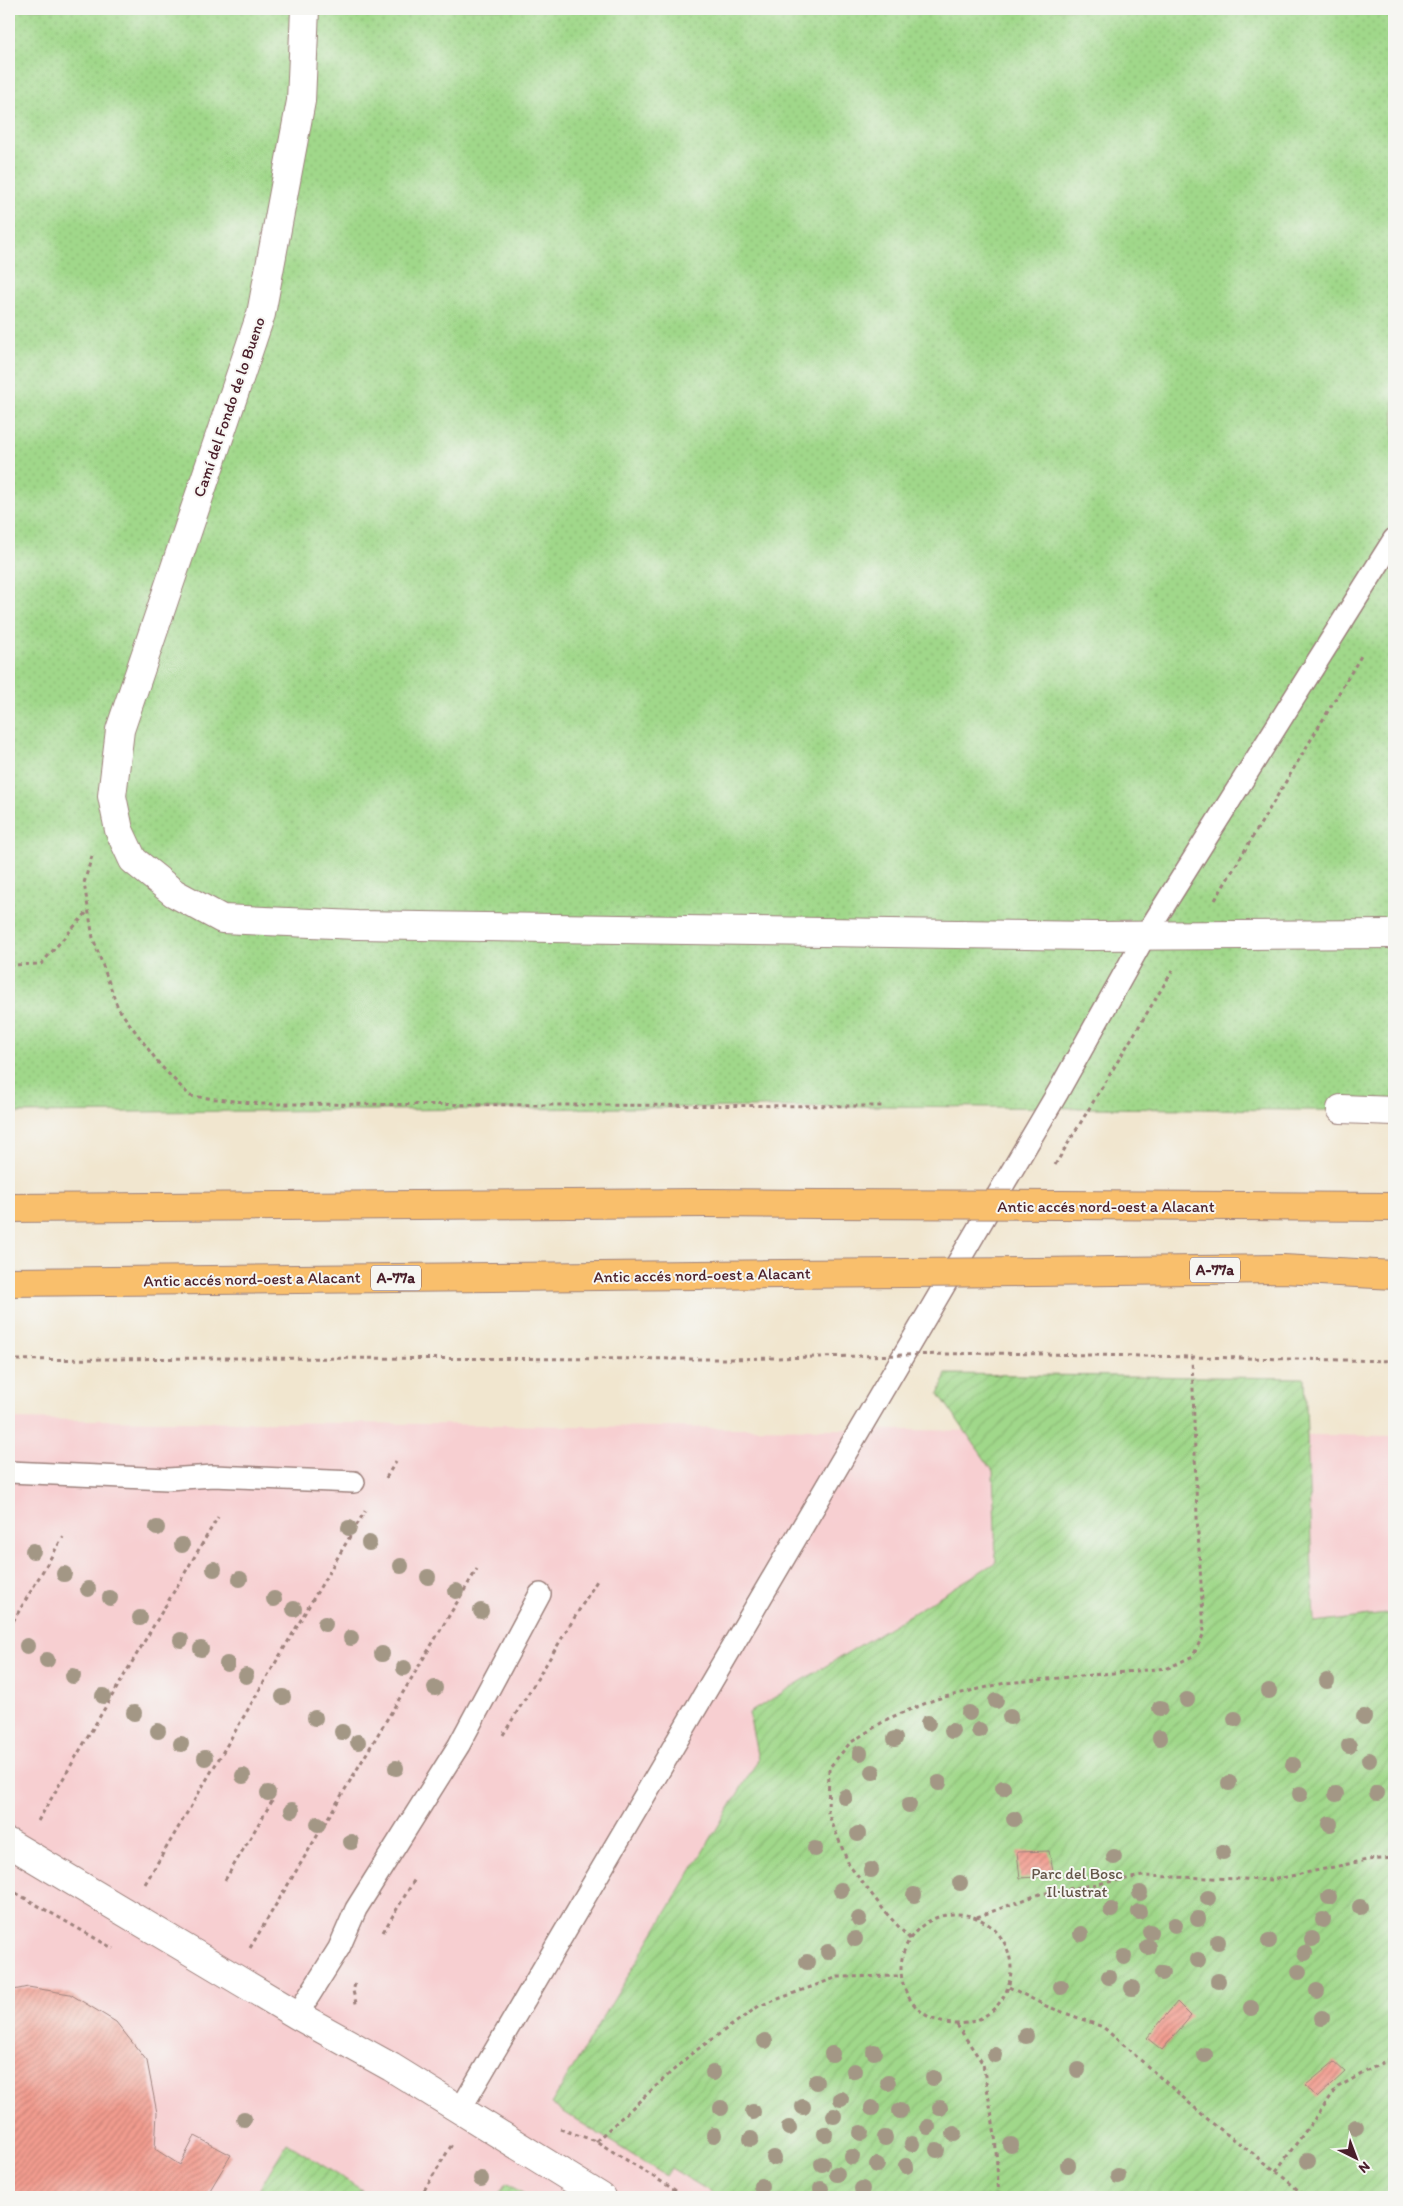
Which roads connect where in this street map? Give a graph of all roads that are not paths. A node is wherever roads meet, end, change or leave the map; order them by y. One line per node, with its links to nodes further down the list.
1 (305, 9): 4 (street, Camí del Fondo de lo Bueno)
2 (1394, 539): 4 (lane)
3 (1394, 934): 4 (street, Camí del Fondo de lo Bueno)
4 (1145, 936): 16 (lane)
5 (1341, 1109): 6 (street)
6 (1394, 1111)
7 (1394, 1207): 8 (main road, Antic accés nord-oest a Alacant, bridge)
8 (9, 1208)
9 (1394, 1275): 10 (main road, Antic accés nord-oest a Alacant / A-77a, bridge)
10 (9, 1282)
11 (9, 1472): 12 (lane)
12 (354, 1482)
13 (540, 1594): 15 (lane)
14 (9, 1843): 15 (street)
15 (297, 2016): 16 (street)
16 (460, 2110): 17 (street)
17 (601, 2197)

